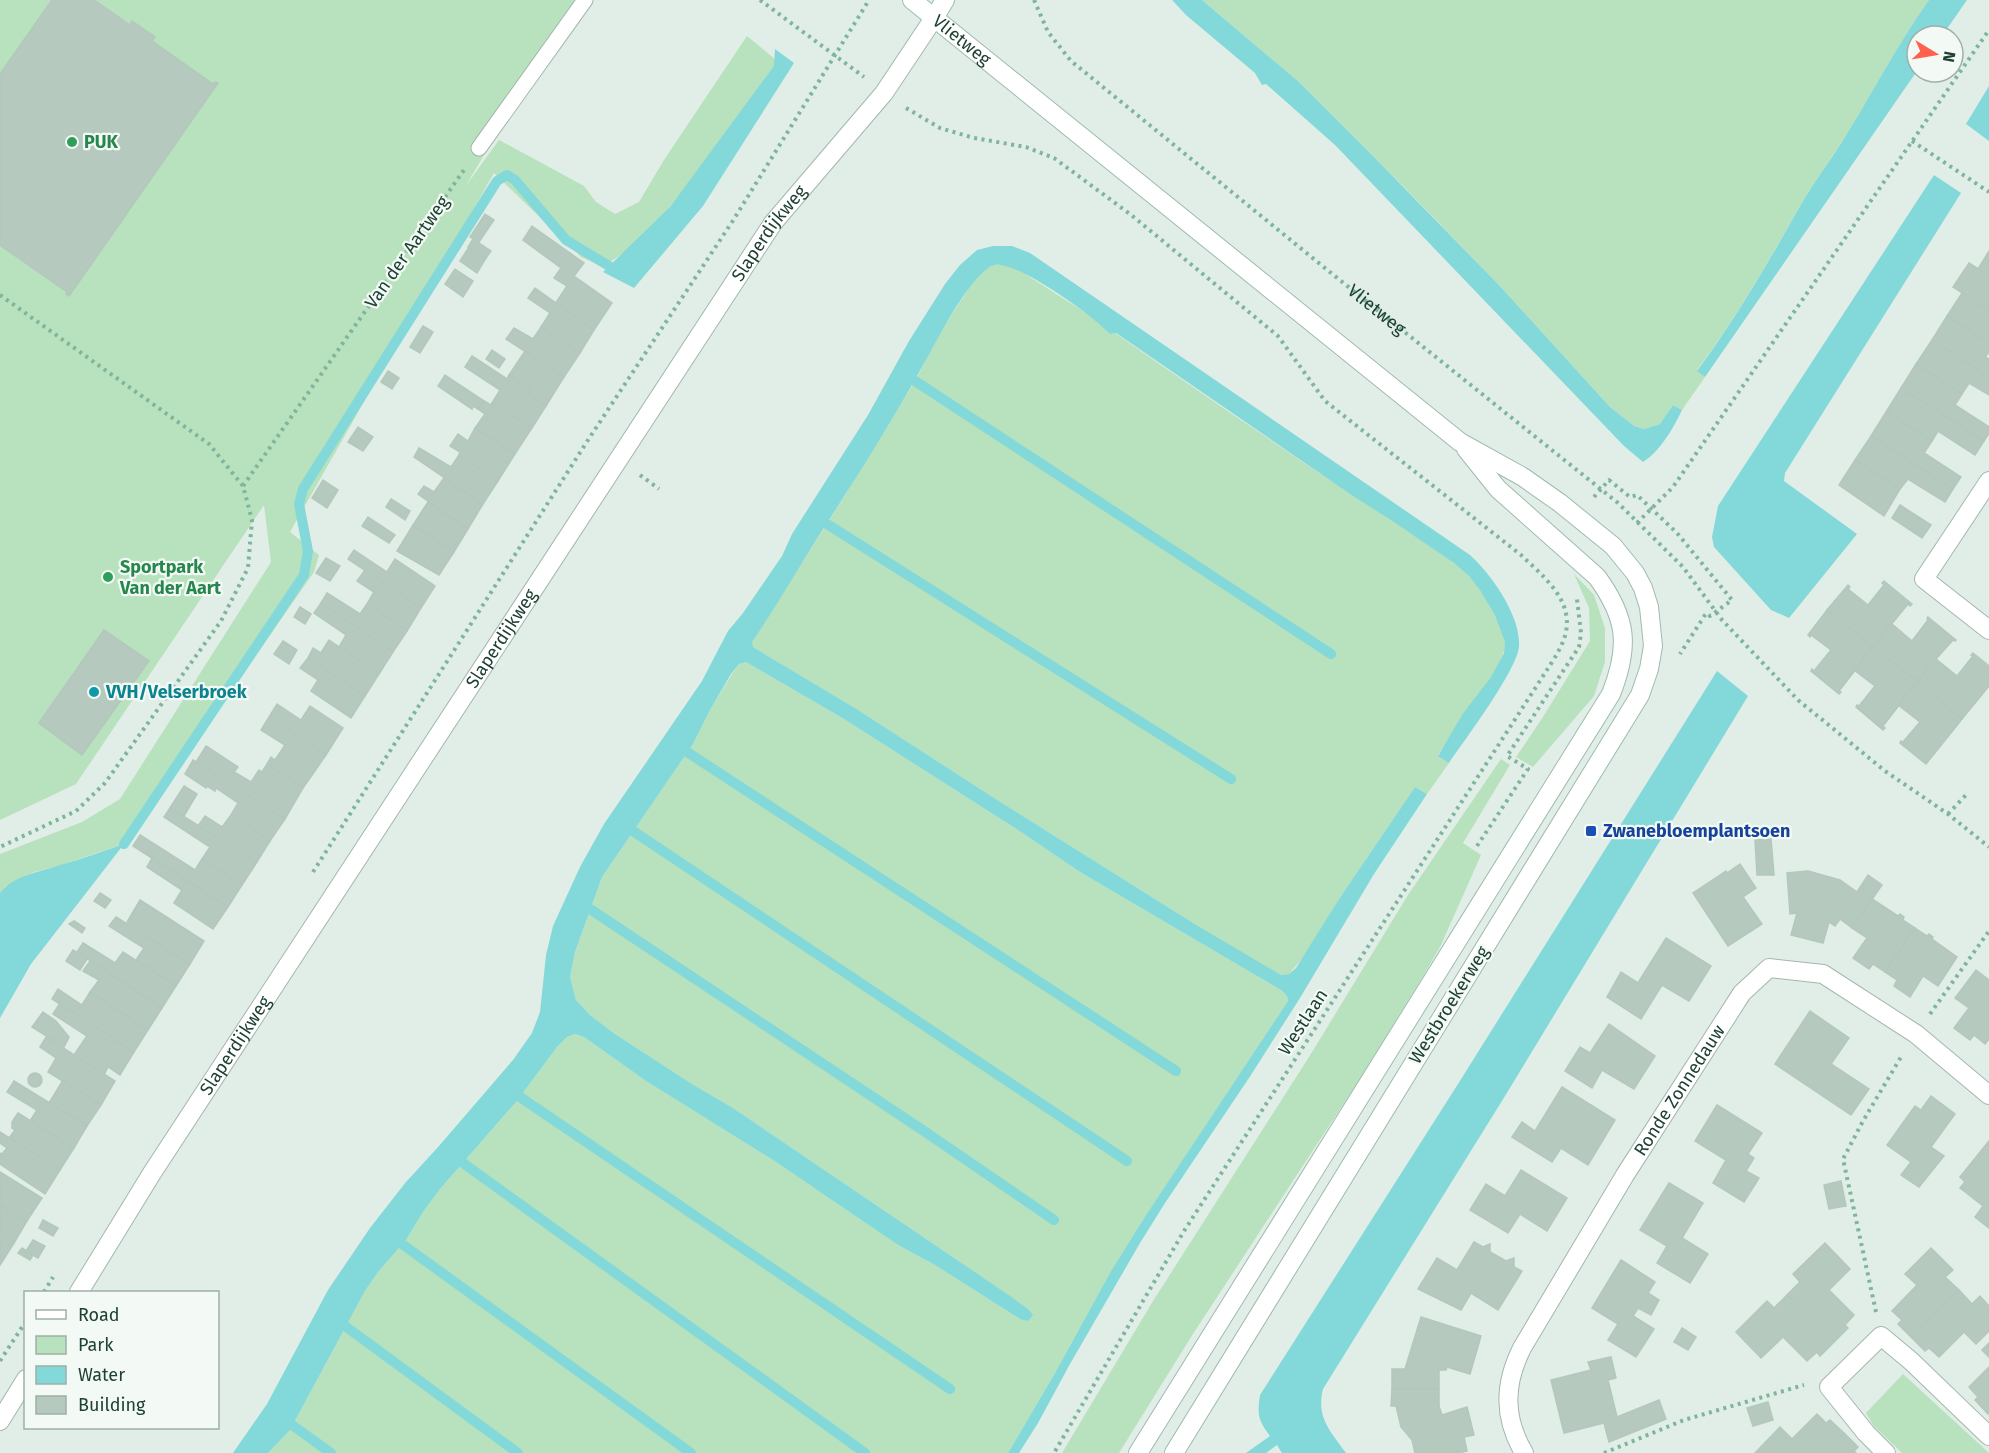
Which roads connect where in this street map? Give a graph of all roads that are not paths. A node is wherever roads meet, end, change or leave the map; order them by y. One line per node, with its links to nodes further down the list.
1 (585, 0): 5 (lane)
2 (912, 0): 4 (main road, Vlietweg)
3 (945, 0): 4 (main road, Slaperdijkweg)
4 (934, 18): 6 (main road, Vlietweg); 12 (main road, Slaperdijkweg)
5 (479, 148)
6 (1460, 442): 8 (main road, Vlietweg); 9 (main road, Vlietweg)
7 (1989, 481): 10 (main road)
8 (1613, 546): 17 (main road, Westbroekerweg)
9 (1597, 577): 16 (main road, Westbroekerweg)
10 (1989, 630)
11 (1989, 1095): 18 (main road, Ronde Zonnedauw)
12 (80, 1291)
13 (24, 1382): 14 (main road)
14 (0, 1421)
15 (1989, 1436): 19 (main road)
16 (1138, 1453)
17 (1174, 1453)
18 (1524, 1453)
19 (1886, 1453)

